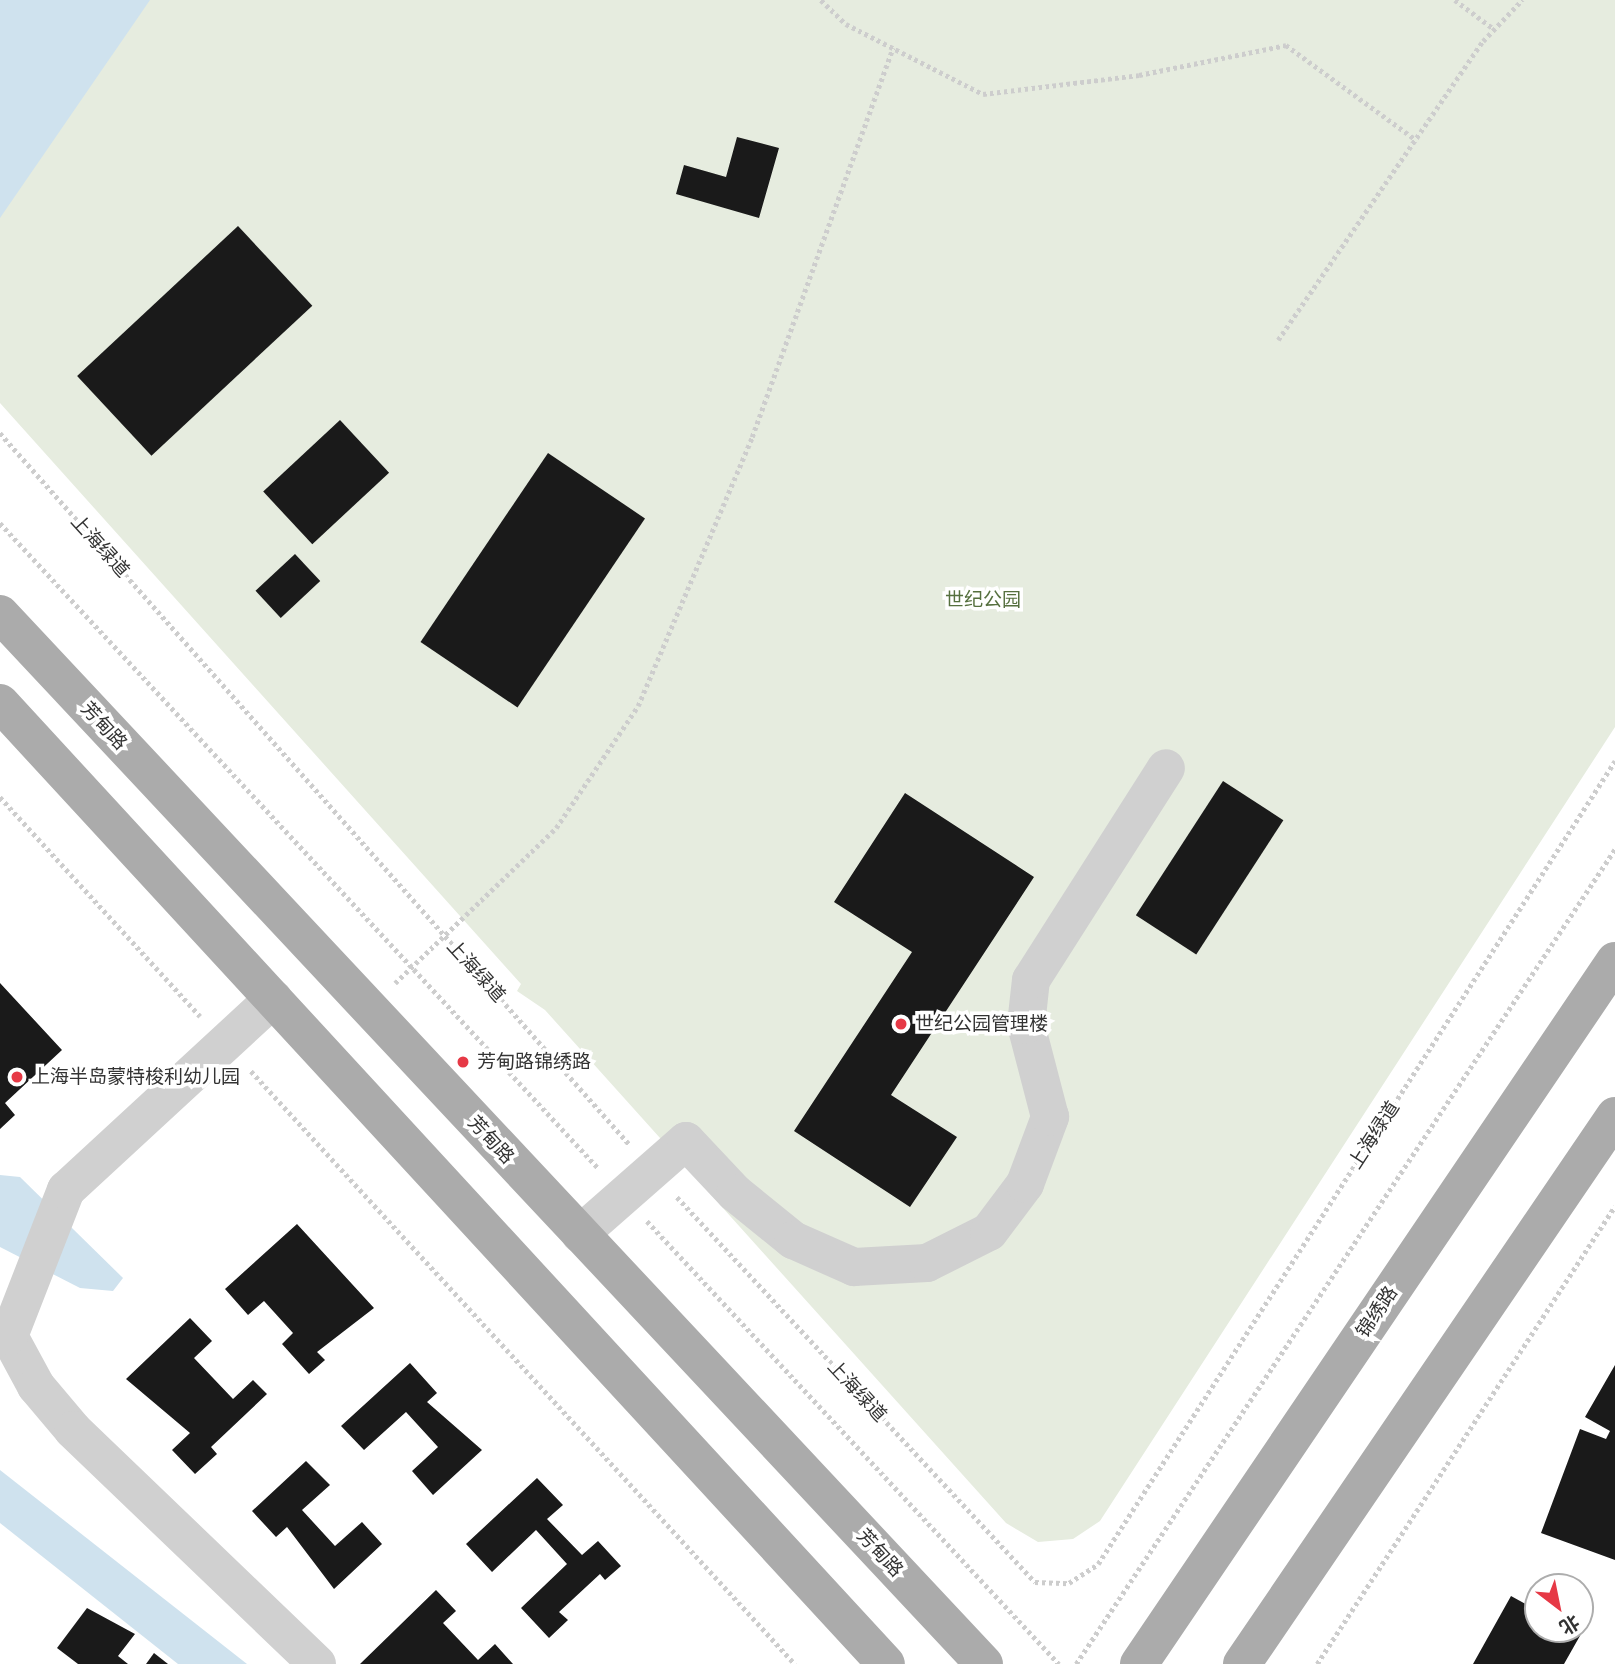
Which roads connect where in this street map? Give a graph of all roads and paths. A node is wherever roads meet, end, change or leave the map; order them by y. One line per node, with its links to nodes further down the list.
1 (821, 0): 5 (path)
2 (1455, 0): 4 (path)
3 (1522, 0): 4 (path)
4 (1494, 29): 6 (path)
5 (893, 48): 6 (path); 16 (path)
6 (1415, 139): 7 (path)
7 (1278, 340)
8 (0, 433): 16 (path, 上海绿道)
9 (0, 523): 18 (path)
10 (0, 614): 20 (main road, 芳甸路)
11 (0, 703): 19 (main road)
12 (1615, 761): 23 (path, 上海绿道)
13 (1166, 768): 23 (lane)
14 (0, 797): 21 (path)
15 (1615, 849): 35 (path)
16 (445, 936): 18 (path); 23 (path, 上海绿道)
17 (1615, 961): 36 (main road, 锦绣路)
18 (412, 967): 20 (path); 24 (path)
19 (273, 999): 21 (lane); 28 (main road)
20 (367, 1008): 26 (main road, 芳甸路)
21 (225, 1042): 27 (lane); 30 (path)
22 (1615, 1116): 37 (main road)
23 (654, 1172): 24 (lane)
24 (624, 1196): 26 (lane); 34 (path)
25 (1615, 1206): 38 (path)
26 (580, 1234): 33 (main road, 芳甸路)
27 (4, 1335): 29 (lane)
28 (843, 1618): 31 (main road); 32 (main road)
29 (317, 1664)
30 (795, 1664)
31 (863, 1664)
32 (886, 1664)
33 (985, 1664)
34 (1059, 1664)
35 (1076, 1664)
36 (1139, 1664)
37 (1242, 1664)
38 (1317, 1664)

